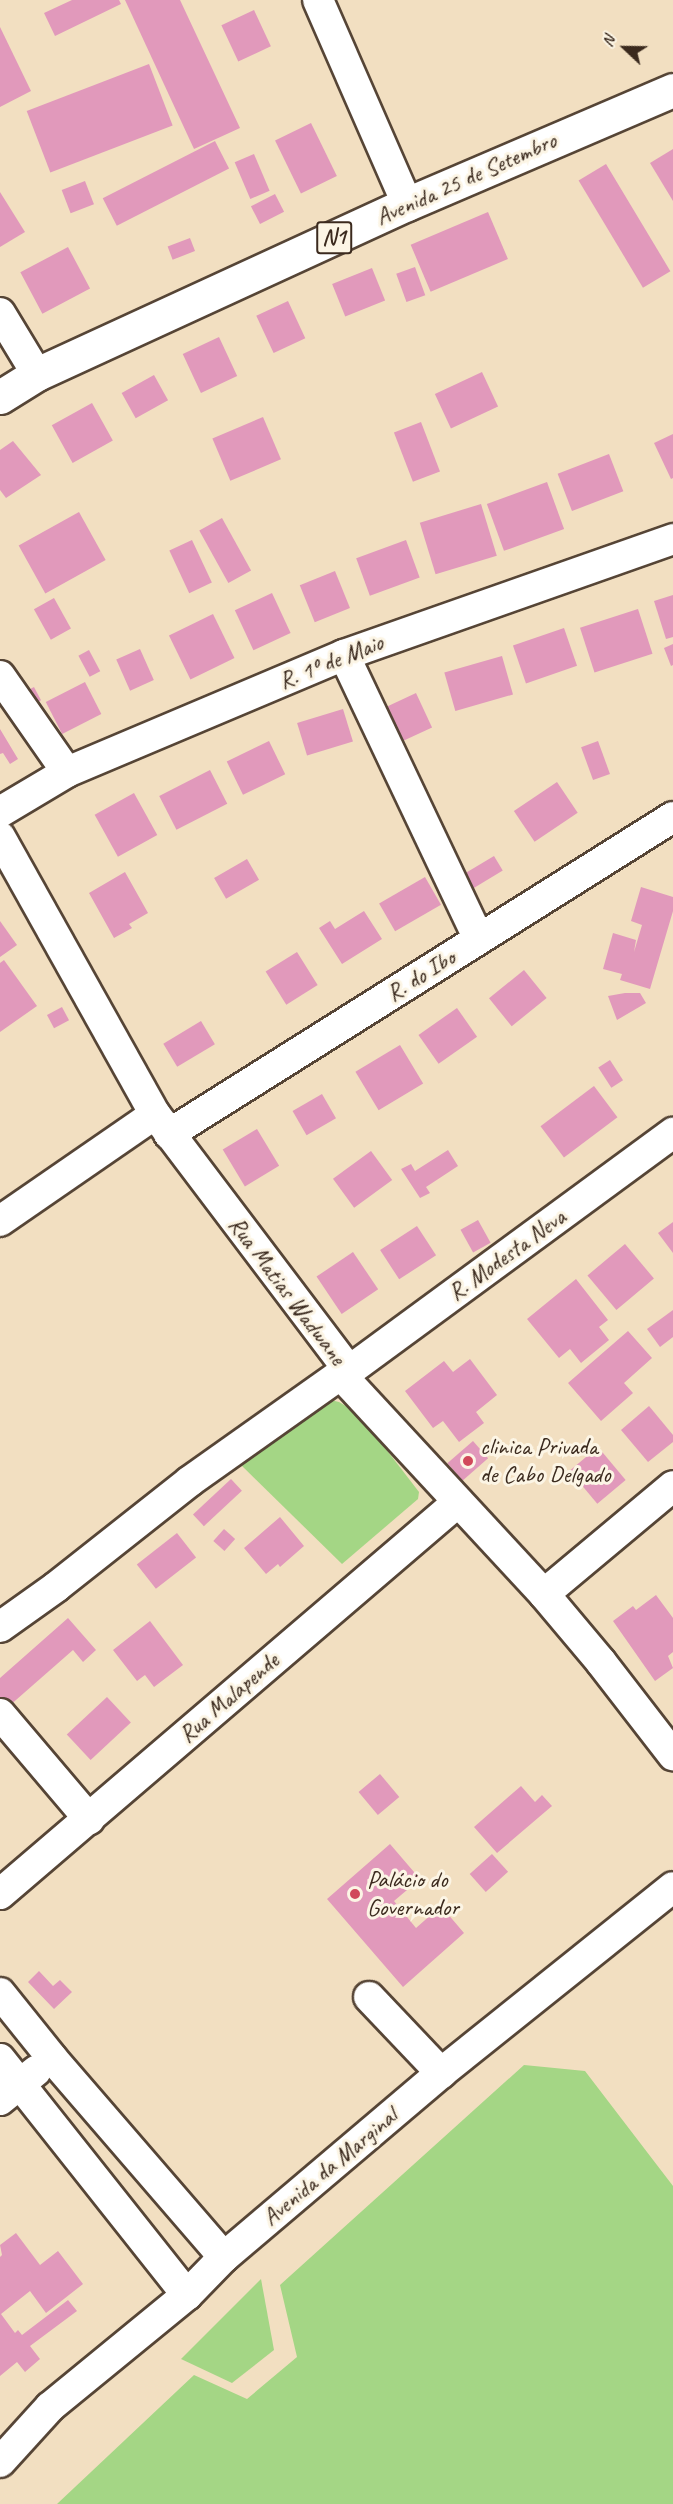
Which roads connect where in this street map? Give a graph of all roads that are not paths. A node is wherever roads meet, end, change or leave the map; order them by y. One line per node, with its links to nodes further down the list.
1 (318, 0): 3 (street)
2 (673, 90): 3 (highway, Avenida 25 de Setembro / N1)
3 (407, 204): 5 (highway, Avenida 25 de Setembro / N1)
4 (0, 313): 5 (street)
5 (37, 374): 6 (highway, Avenida 25 de Setembro / N1)
6 (0, 397)
7 (673, 539): 8 (street, R. 1º de Maio)
8 (344, 655): 10 (street, R. 1º de Maio); 14 (street)
9 (0, 676): 10 (street)
10 (67, 772): 11 (street, R. 1º de Maio)
11 (0, 812)
12 (673, 818): 14 (street, R. do Ibo)
13 (0, 837): 15 (street, Rua Matias Wadwane)
14 (479, 939): 15 (street, R. do Ibo)
15 (162, 1124): 17 (street, R. do Ibo); 18 (street, Rua Matias Wadwane)
16 (673, 1133): 18 (street, R. Modesta Neva)
17 (0, 1221)
18 (345, 1373): 20 (street, Rua Matias Wadwane); 22 (street, R. Modesta Neva)
19 (673, 1486): 21 (street)
20 (458, 1502): 21 (street, Rua Matias Wadwane); 25 (street, Rua Malapende)
21 (544, 1594): 24 (street, Rua Matias Wadwane)
22 (0, 1627)
23 (0, 1714): 25 (street)
24 (673, 1755)
25 (89, 1819): 27 (street, Rua Malapende)
26 (673, 1887): 32 (street, Avenida da Marginal)
27 (0, 1894)
28 (0, 1993): 30 (street)
29 (369, 1997): 32 (street)
30 (52, 2058): 33 (street); 34 (street)
31 (0, 2060): 33 (street)
32 (441, 2073): 34 (street, Avenida da Marginal)
33 (10, 2092): 35 (street)
34 (224, 2257): 35 (street, Avenida da Marginal)
35 (187, 2295): 36 (street, Avenida da Marginal)
36 (0, 2462)

